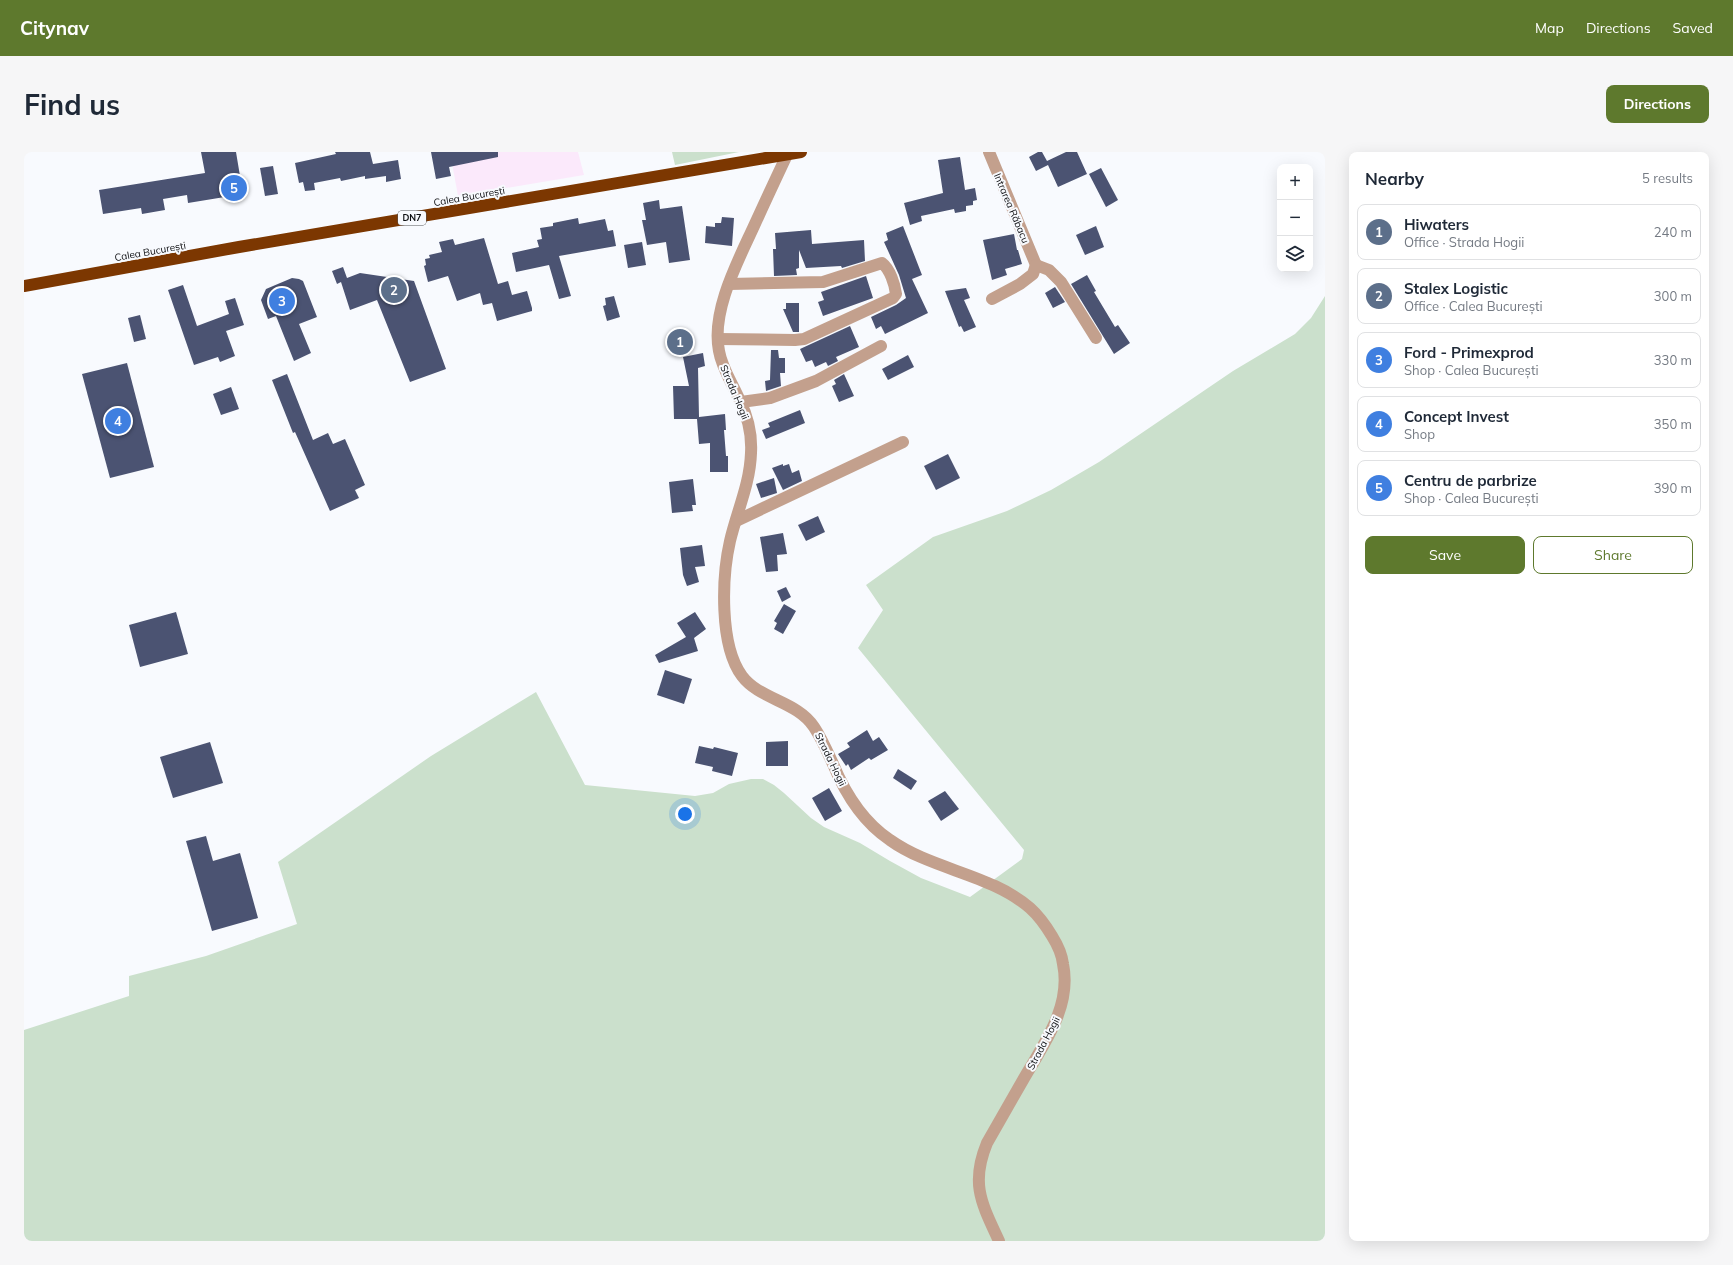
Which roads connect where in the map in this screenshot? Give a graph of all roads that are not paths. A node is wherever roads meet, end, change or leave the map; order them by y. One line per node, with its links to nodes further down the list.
1 (801, 152): 3 (highway, Calea București / DN7)
2 (989, 152): 4 (street, Intrarea Răbacu)
3 (787, 155): 5 (street, Strada Hogii); 6 (highway, Calea București / DN7)
4 (1036, 265): 7 (street); 8 (street)
5 (729, 284): 9 (street, Strada Hogii); 9 (street)
6 (24, 286)
7 (992, 299)
8 (1096, 338)
9 (718, 339): 11 (street, Strada Hogii)
10 (881, 346): 11 (street)
11 (741, 402): 13 (street, Strada Hogii)
12 (903, 442): 13 (street)
13 (736, 521): 14 (street, Strada Hogii)
14 (999, 1241)

